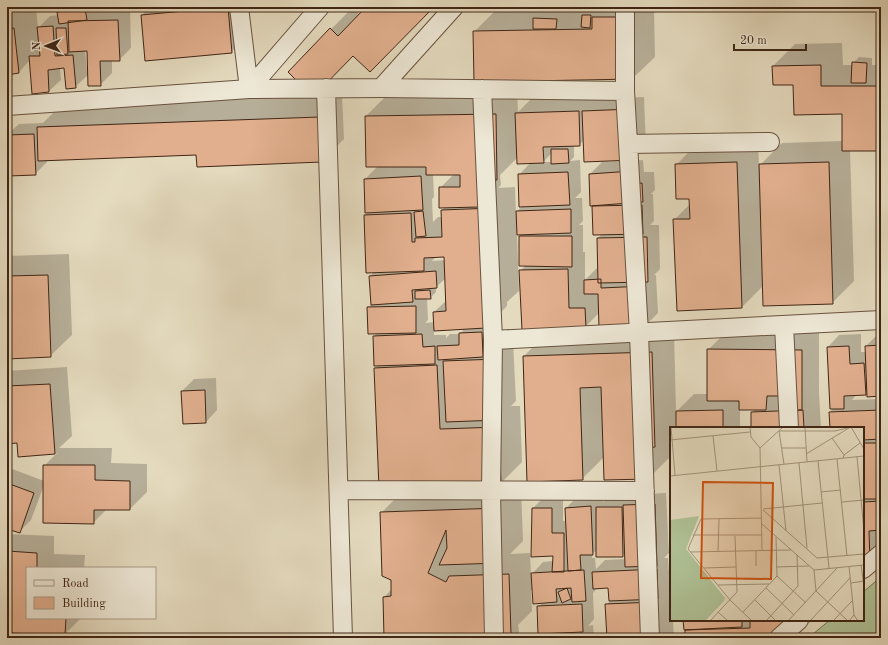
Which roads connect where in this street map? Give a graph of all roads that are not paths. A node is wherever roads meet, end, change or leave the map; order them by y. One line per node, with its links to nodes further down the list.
1 (239, 7): 7 (street)
2 (320, 7): 7 (street)
3 (454, 7): 6 (street)
4 (625, 7): 9 (street)
5 (326, 88): 6 (street); 7 (street); 18 (street)
6 (381, 88): 8 (street)
7 (249, 89): 10 (street)
8 (482, 89): 9 (street); 16 (street)
9 (625, 91): 12 (street)
10 (7, 106)
11 (770, 142): 12 (street)
12 (628, 144): 15 (street)
13 (881, 320): 14 (street)
14 (784, 325): 15 (street); 17 (street)
15 (639, 333): 16 (street); 20 (street)
16 (493, 340): 19 (street)
17 (789, 427)
18 (339, 490): 19 (street); 24 (street)
19 (491, 491): 20 (street); 25 (street)
20 (645, 491): 26 (street)
21 (881, 554): 22 (street)
22 (864, 568)
23 (797, 621): 27 (street)
24 (343, 638)
25 (494, 638)
26 (650, 638)
27 (779, 638)

